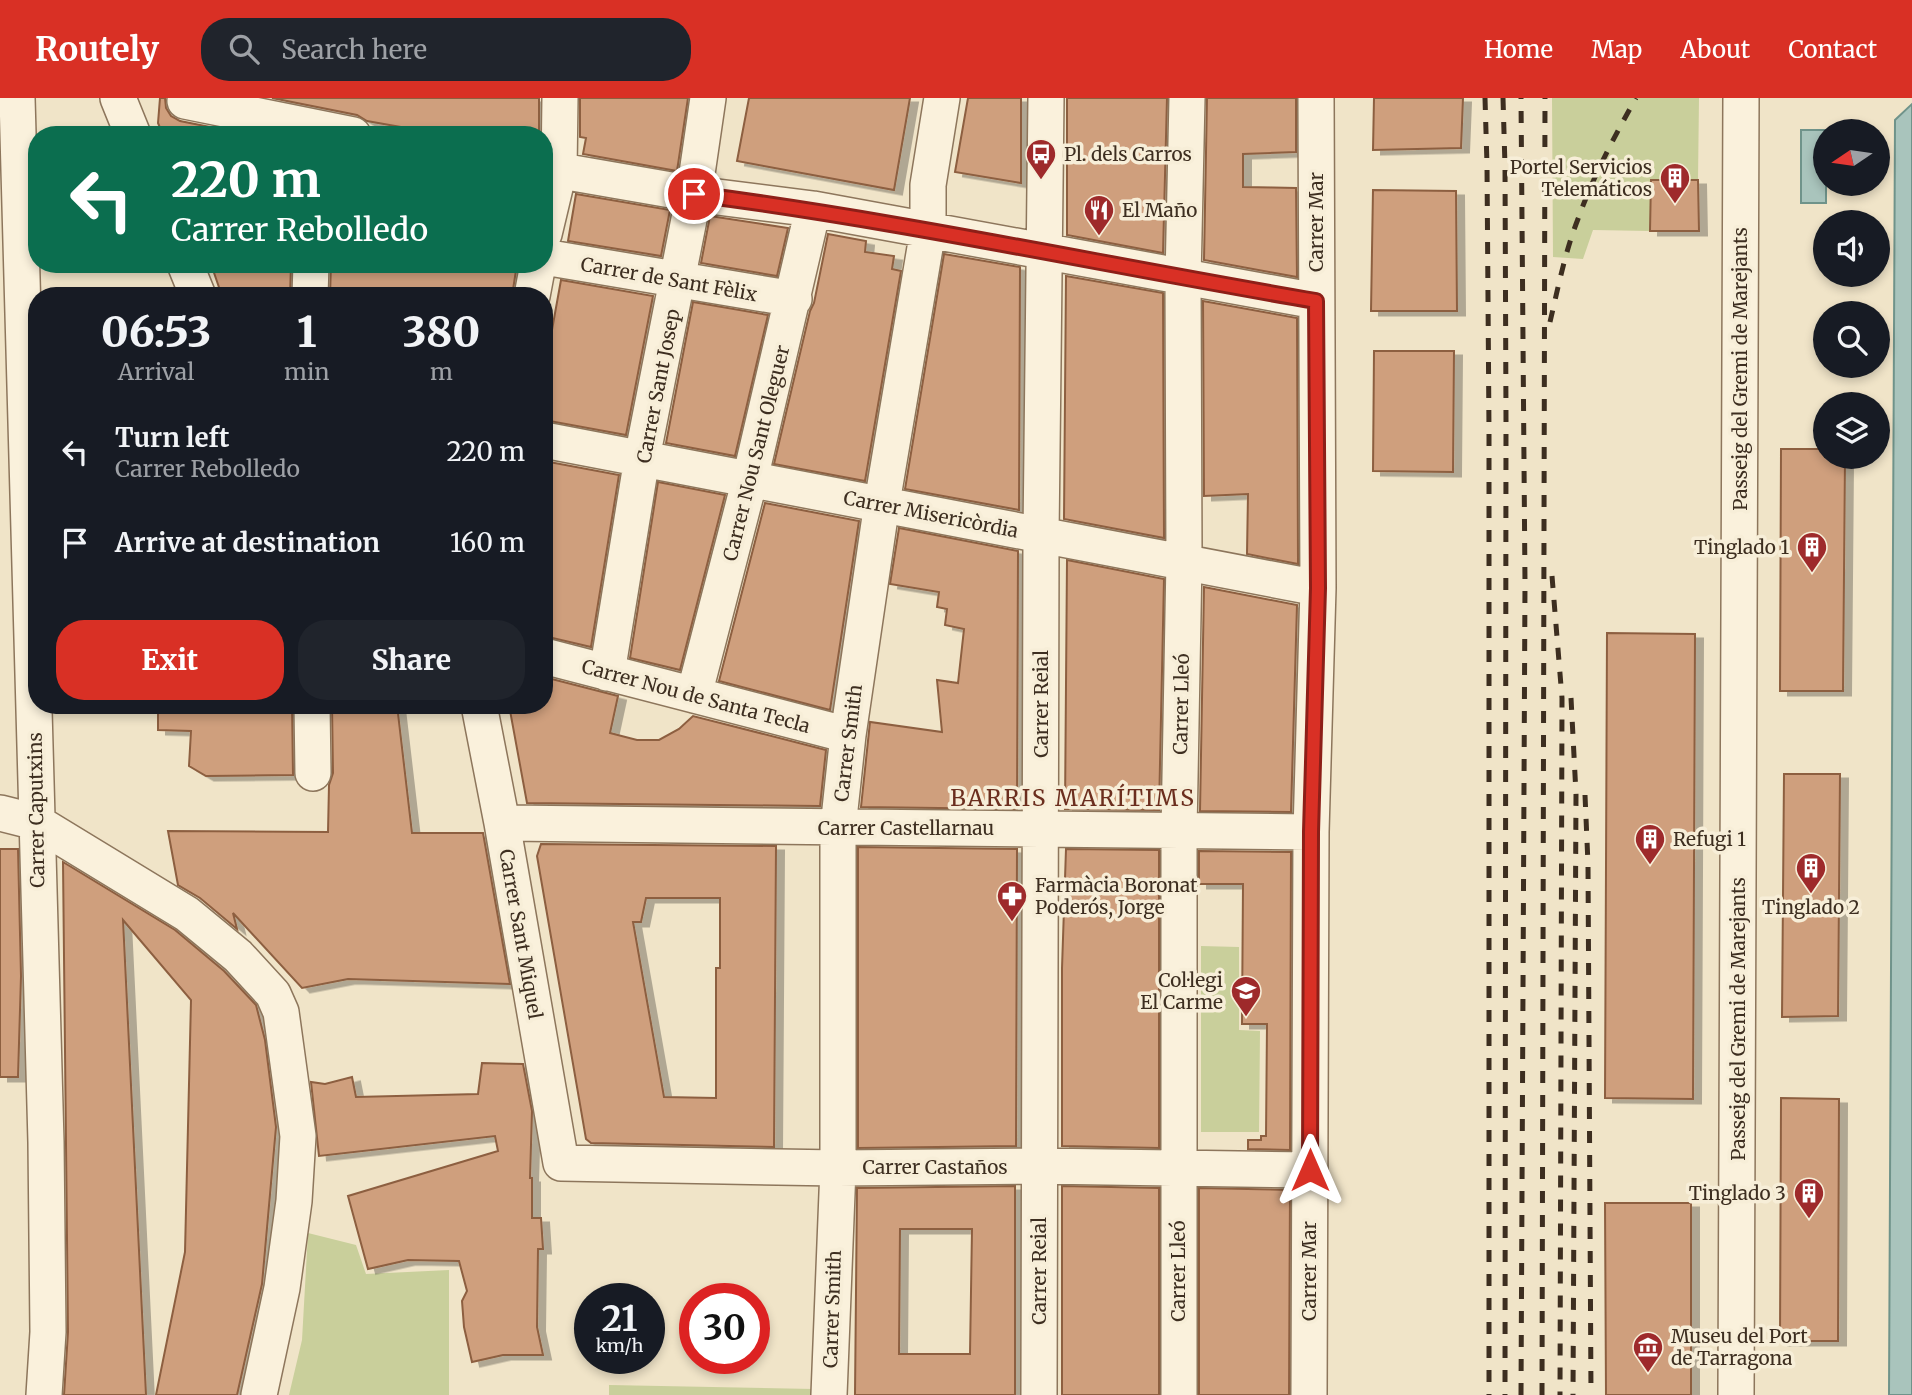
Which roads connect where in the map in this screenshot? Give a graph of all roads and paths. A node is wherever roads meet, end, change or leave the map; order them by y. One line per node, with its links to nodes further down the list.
1 (17, 98): 24 (street, Carrer Caputxins)
2 (118, 98): 12 (street)
3 (559, 98): 13 (street)
4 (708, 98): 15 (street, Carrer Sant Josep)
5 (942, 98): 17 (street, Carrer Smith)
6 (1046, 98): 18 (street, Carrer Reial)
7 (1186, 98): 20 (street, Carrer Lleó)
8 (1316, 98): 23 (street, Carrer Mar)
9 (1741, 98): 58 (street, Passeig del Gremi de Marejants)
10 (185, 101): 11 (street)
11 (316, 120)
12 (129, 126)
13 (553, 159)
14 (553, 169): 15 (street)
15 (694, 194): 16 (street); 21 (street, Carrer Sant Josep)
16 (813, 209): 17 (street); 22 (street, Carrer Nou Sant Oleguer)
17 (928, 230): 18 (street); 28 (street, Carrer Smith)
18 (1045, 253): 20 (street); 29 (street, Carrer Reial)
19 (553, 259): 21 (street, Carrer de Sant Fèlix)
20 (1183, 279): 23 (street); 30 (street, Carrer Lleó)
21 (679, 281): 22 (street, Carrer de Sant Fèlix); 26 (street, Carrer Sant Josep)
22 (793, 299): 27 (street, Carrer Nou Sant Oleguer)
23 (1316, 301): 31 (street, Carrer Mar)
24 (28, 442)
25 (553, 442): 26 (street, Carrer Misericòrdia)
26 (642, 458): 27 (street, Carrer Misericòrdia); 33 (street, Carrer Sant Josep)
27 (750, 479): 28 (street, Carrer Misericòrdia); 34 (street, Carrer Nou Sant Oleguer)
28 (882, 503): 29 (street, Carrer Misericòrdia); 38 (street, Carrer Smith)
29 (1041, 536): 30 (street, Carrer Misericòrdia); 44 (street, Carrer Reial)
30 (1184, 560): 31 (street, Carrer Misericòrdia); 45 (street, Carrer Lleó)
31 (1318, 588): 46 (street, Carrer Mar)
32 (553, 658): 33 (street, Carrer Nou de Santa Tecla)
33 (607, 673): 34 (street, Carrer Nou de Santa Tecla)
34 (694, 695): 38 (street, Carrer Nou de Santa Tecla)
35 (34, 714): 41 (street, Carrer Caputxins)
36 (312, 714): 39 (street)
37 (481, 714): 42 (street, Carrer Sant Miquel)
38 (848, 735): 43 (street, Carrer Smith)
39 (313, 773)
40 (0, 813): 41 (street)
41 (36, 822): 52 (street, Carrer Caputxins); 53 (street)
42 (502, 822): 43 (street, Carrer Castellarnau); 47 (street, Carrer Sant Miquel)
43 (838, 828): 44 (street, Carrer Castellarnau); 49 (street, Carrer Smith)
44 (1042, 829): 45 (street, Carrer Castellarnau); 48 (street, Carrer Reial)
45 (1179, 832): 46 (street, Carrer Castellarnau); 50 (street, Carrer Lleó)
46 (1311, 832): 51 (street, Carrer Mar)
47 (561, 1163): 49 (street, Carrer Castaños)
48 (1040, 1166): 49 (street, Carrer Castaños); 50 (street, Carrer Castaños); 55 (street, Carrer Reial)
49 (838, 1168): 54 (street, Carrer Smith)
50 (1178, 1169): 51 (street, Carrer Castaños); 56 (street, Carrer Lleó)
51 (1310, 1170): 57 (street, Carrer Mar)
52 (44, 1395)
53 (259, 1395)
54 (830, 1395)
55 (1039, 1395)
56 (1179, 1395)
57 (1309, 1395)
58 (1736, 1395)

